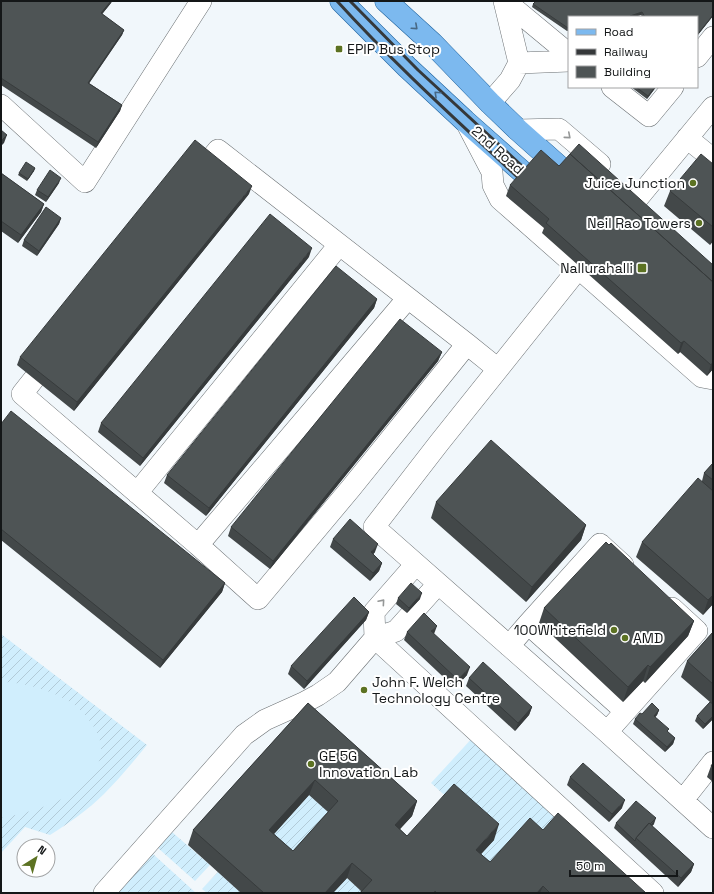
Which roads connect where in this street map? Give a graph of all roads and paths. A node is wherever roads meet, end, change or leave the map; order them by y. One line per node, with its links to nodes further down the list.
1 (201, 1): 13 (street)
2 (340, 1): 15 (main road, 2nd Road, one-way to 2)
3 (386, 1): 12 (main road, 2nd Road, one-way to 12)
4 (504, 1): 6 (street); 9 (street)
5 (713, 37): 7 (street)
6 (568, 53)
7 (698, 56)
8 (568, 61): 9 (street)
9 (519, 63): 12 (street)
10 (613, 88): 11 (street)
11 (672, 88)
12 (490, 103): 16 (main road, 2nd Road)
13 (1, 105)
14 (713, 107): 17 (street)
15 (465, 121): 18 (street); 22 (main road, 2nd Road)
16 (518, 130): 17 (street, one-way to 17); 20 (main road, 2nd Road)
17 (687, 138): 19 (street)
18 (480, 149): 22 (street); 24 (street)
19 (712, 157)
20 (574, 181)
21 (183, 193): 23 (street)
22 (553, 206)
23 (339, 245): 25 (street); 30 (street)
24 (578, 269): 28 (street); 29 (street)
25 (408, 298): 27 (street); 31 (street)
26 (66, 339): 30 (street)
27 (467, 344): 28 (street); 31 (street)
28 (498, 369): 32 (street)
29 (713, 379)
30 (137, 493): 31 (street)
31 (198, 545)
32 (416, 564): 34 (street); 37 (street, one-way to 32)
33 (634, 575): 36 (street)
34 (438, 584): 37 (street); 38 (street)
35 (657, 595): 39 (street)
36 (528, 624): 38 (street); 39 (street)
37 (375, 638): 44 (street); 45 (street)
38 (509, 646): 40 (street)
39 (625, 711): 40 (street)
40 (607, 732): 42 (street)
41 (713, 762): 42 (street)
42 (683, 800): 43 (street)
43 (713, 828)
44 (104, 893)
45 (653, 893)

